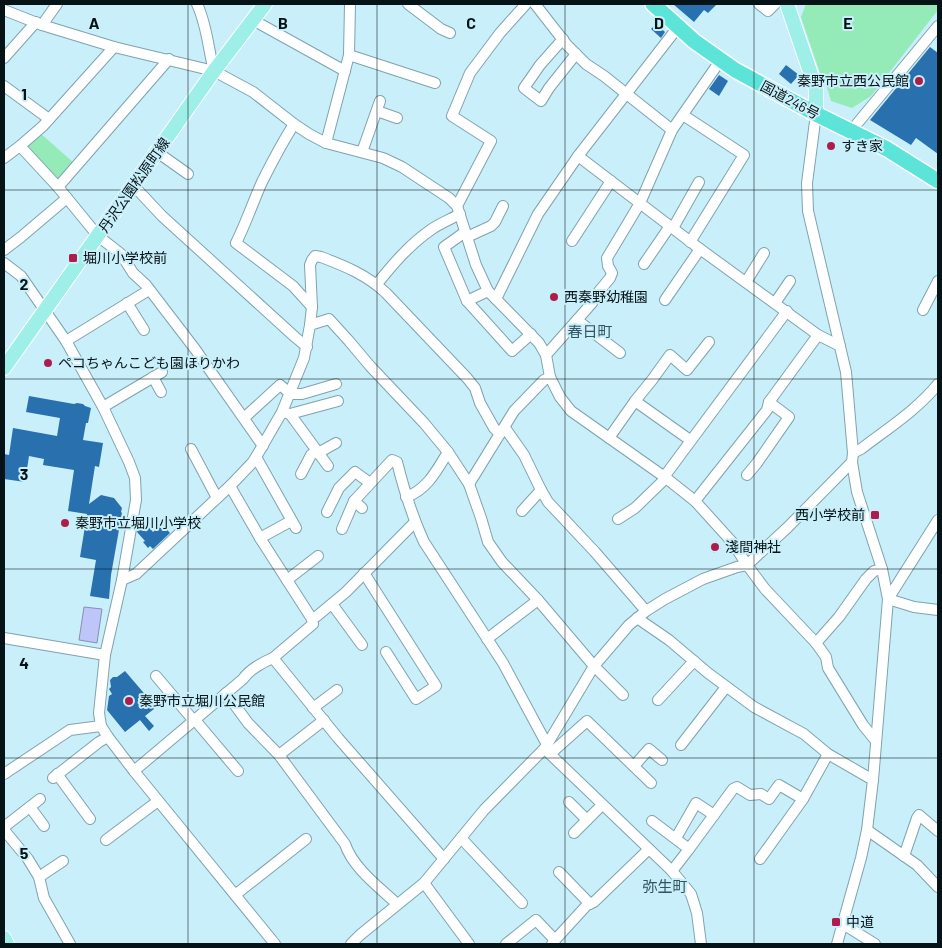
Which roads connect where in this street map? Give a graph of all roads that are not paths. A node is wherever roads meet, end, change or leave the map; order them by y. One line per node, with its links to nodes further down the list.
1 (58, 4): 14 (street)
2 (197, 4): 25 (street)
3 (265, 4): 13 (main road, 丹沢公園松原町線)
4 (350, 4): 21 (street)
5 (408, 4): 17 (street)
6 (526, 4): 52 (street)
7 (535, 4): 18 (street)
8 (653, 4): 16 (highway, 国道246号)
9 (759, 4): 10 (street)
10 (775, 4)
11 (787, 4): 30 (main road)
12 (9, 9): 14 (street)
13 (253, 20): 25 (main road, 丹沢公園松原町線); 26 (street)
14 (39, 24): 19 (street); 22 (street)
15 (938, 26): 36 (street)
16 (678, 28): 24 (highway, 国道246号); 29 (street)
17 (443, 33)
18 (562, 39): 20 (street); 20 (street)
19 (114, 47): 23 (street); 33 (street)
20 (576, 54): 29 (street)
21 (349, 55): 26 (street); 27 (street)
22 (4, 58)
23 (170, 59): 25 (street); 48 (street)
24 (720, 61): 30 (highway, 国道246号); 31 (street)
25 (214, 70): 34 (street); 40 (main road, 丹沢公園松原町線)
26 (345, 71): 37 (street)
27 (434, 83)
28 (4, 86): 33 (street)
29 (627, 94): 35 (street); 42 (street)
30 (816, 114): 36 (highway, 国道246号); 85 (street)
31 (683, 115): 35 (street); 57 (street)
32 (397, 118): 41 (street)
33 (49, 120): 38 (street)
34 (294, 124): 37 (street); 74 (street)
35 (672, 130): 50 (street)
36 (852, 131): 45 (highway, 国道246号)
37 (326, 143): 41 (street)
38 (20, 146): 39 (street); 48 (street)
39 (6, 152)
40 (157, 152): 43 (street); 47 (main road, 丹沢公園松原町線)
41 (362, 152): 52 (street)
42 (578, 156): 44 (street); 69 (street)
43 (188, 174)
44 (611, 181): 50 (street); 56 (street)
45 (938, 181)
46 (699, 182): 53 (street)
47 (133, 185): 55 (main road, 丹沢公園松原町線); 86 (street)
48 (58, 187): 49 (street)
49 (66, 198): 55 (street); 59 (street)
50 (640, 203): 53 (street); 78 (street)
51 (503, 206): 54 (street)
52 (458, 210): 54 (street); 66 (street)
53 (671, 227): 57 (street); 62 (street)
54 (466, 235): 68 (street); 71 (street)
55 (98, 236): 67 (street); 76 (main road, 丹沢公園松原町線)
56 (572, 241)
57 (690, 242): 58 (street)
58 (700, 249): 65 (street); 70 (street)
59 (4, 250)
60 (764, 253): 65 (street)
61 (4, 263): 76 (street)
62 (644, 264)
63 (790, 281): 73 (street)
64 (938, 281): 75 (street)
65 (746, 282): 73 (street)
66 (377, 284): 74 (street); 101 (street)
67 (149, 290): 72 (street); 100 (street)
68 (488, 291): 69 (street); 71 (street)
69 (496, 299): 81 (street)
70 (665, 300)
71 (467, 301): 81 (street)
72 (127, 303): 80 (street); 83 (street)
73 (775, 303): 77 (street)
74 (312, 307): 79 (street)
75 (923, 310)
76 (45, 311): 83 (street); 89 (main road, 丹沢公園松原町線)
77 (787, 312): 82 (street); 103 (street)
78 (577, 320): 87 (street); 88 (street)
79 (310, 324): 86 (street); 108 (street)
80 (144, 330)
81 (531, 334): 88 (street)
82 (818, 334): 85 (street); 97 (street)
83 (66, 341): 98 (street)
84 (709, 342): 96 (street)
85 (840, 346): 110 (street)
86 (307, 347): 94 (street)
87 (620, 353)
88 (546, 355): 90 (street)
89 (4, 368)
90 (550, 377): 101 (street); 102 (street)
91 (336, 384): 94 (street)
92 (937, 387): 110 (street)
93 (161, 392): 98 (street)
94 (290, 394): 99 (street); 100 (street)
95 (338, 401): 99 (street)
96 (635, 401): 102 (street); 103 (street)
97 (769, 402): 113 (street); 122 (street)
98 (103, 407): 135 (street)
99 (286, 413): 105 (street); 107 (street)
100 (244, 418): 105 (street)
101 (502, 431): 116 (street); 118 (street)
102 (609, 438): 114 (street)
103 (690, 440): 114 (street)
104 (336, 443): 107 (street)
105 (263, 446): 109 (street)
106 (191, 449): 120 (street)
107 (317, 452): 111 (street); 112 (street)
108 (448, 452): 116 (street); 119 (street)
109 (256, 457): 117 (street); 130 (street)
110 (852, 458): 132 (street); 133 (street)
111 (328, 466)
112 (301, 474)
113 (747, 475)
114 (665, 478): 122 (street); 126 (street)
115 (370, 483): 119 (street); 121 (street); 125 (street)
116 (469, 484): 138 (street)
117 (230, 486): 120 (street); 130 (street)
118 (541, 490): 124 (street); 141 (street)
119 (406, 496): 128 (street)
120 (218, 498): 135 (street)
121 (354, 501): 123 (street); 129 (street)
122 (695, 502): 132 (street)
123 (362, 508)
124 (522, 511)
125 (327, 512)
126 (618, 518)
127 (938, 520): 137 (street)
128 (415, 522): 134 (street); 146 (street)
129 (342, 529)
130 (260, 538): 136 (street)
131 (318, 556): 136 (street)
132 (747, 565): 141 (street); 147 (street)
133 (882, 569): 137 (street); 147 (street)
134 (364, 574): 139 (street); 148 (street)
135 (122, 580): 149 (street)
136 (287, 580): 143 (street)
137 (888, 599): 140 (street); 164 (street)
138 (538, 600): 146 (street); 152 (street)
139 (332, 604): 143 (street); 144 (street)
140 (938, 610)
141 (646, 611): 142 (street)
142 (637, 618): 151 (street); 152 (street)
143 (312, 619): 150 (street)
144 (361, 637)
145 (4, 638): 149 (street)
146 (487, 639): 166 (street)
147 (816, 643): 164 (street)
148 (386, 652)
149 (105, 655): 162 (street)
150 (273, 658): 156 (street); 159 (street)
151 (694, 661): 154 (street); 158 (street)
152 (594, 666): 157 (street); 166 (street)
153 (156, 676): 160 (street)
154 (726, 687): 165 (street); 167 (street)
155 (337, 690): 159 (street)
156 (226, 694): 160 (street); 168 (street)
157 (623, 696)
158 (658, 700)
159 (313, 708): 161 (street)
160 (195, 720): 171 (street); 172 (street)
161 (324, 720): 168 (street); 198 (street)
162 (102, 726): 163 (street); 173 (street)
163 (108, 737): 172 (street); 183 (street)
164 (876, 741): 174 (street)
165 (681, 745)
166 (548, 749): 170 (street); 180 (street); 191 (street)
167 (828, 754): 174 (street); 177 (street)
168 (279, 755): 208 (street)
169 (662, 760): 170 (street)
170 (634, 766): 175 (street)
171 (238, 770)
172 (134, 771): 178 (street)
173 (4, 774)
174 (873, 780): 188 (street)
175 (651, 783)
176 (40, 799): 181 (street)
177 (803, 799): 182 (street); 199 (street)
178 (158, 801): 194 (street); 206 (street)
179 (569, 802): 184 (street)
180 (602, 805): 184 (street); 195 (street)
181 (30, 807): 186 (street); 187 (street)
182 (714, 815): 192 (street); 196 (street)
183 (90, 819)
184 (587, 820): 190 (street)
185 (652, 821): 192 (street)
186 (44, 826)
187 (4, 829): 203 (street)
188 (867, 830): 197 (street); 210 (street)
189 (938, 831): 197 (street)
190 (574, 833)
191 (461, 838): 198 (street); 207 (street)
192 (676, 838): 196 (street)
193 (306, 839): 206 (street)
194 (106, 840)
195 (649, 849): 201 (street); 209 (street)
196 (690, 849): 201 (street)
197 (904, 856): 205 (street)
198 (444, 859): 204 (street)
199 (760, 859)
200 (63, 861): 203 (street)
201 (672, 871): 219 (street)
202 (559, 872): 209 (street)
203 (39, 877): 214 (street)
204 (424, 883): 208 (street); 217 (street)
205 (938, 887)
206 (235, 895): 215 (street)
207 (522, 903)
208 (397, 904): 216 (street)
209 (590, 904): 212 (street)
210 (843, 924): 220 (street); 221 (street)
211 (4, 938): 213 (main road)
212 (554, 942): 218 (street)
213 (7, 944)
214 (70, 944)
215 (275, 944)
216 (351, 944)
217 (469, 944)
218 (506, 944)
219 (702, 944)
220 (837, 944)
221 (875, 944)

